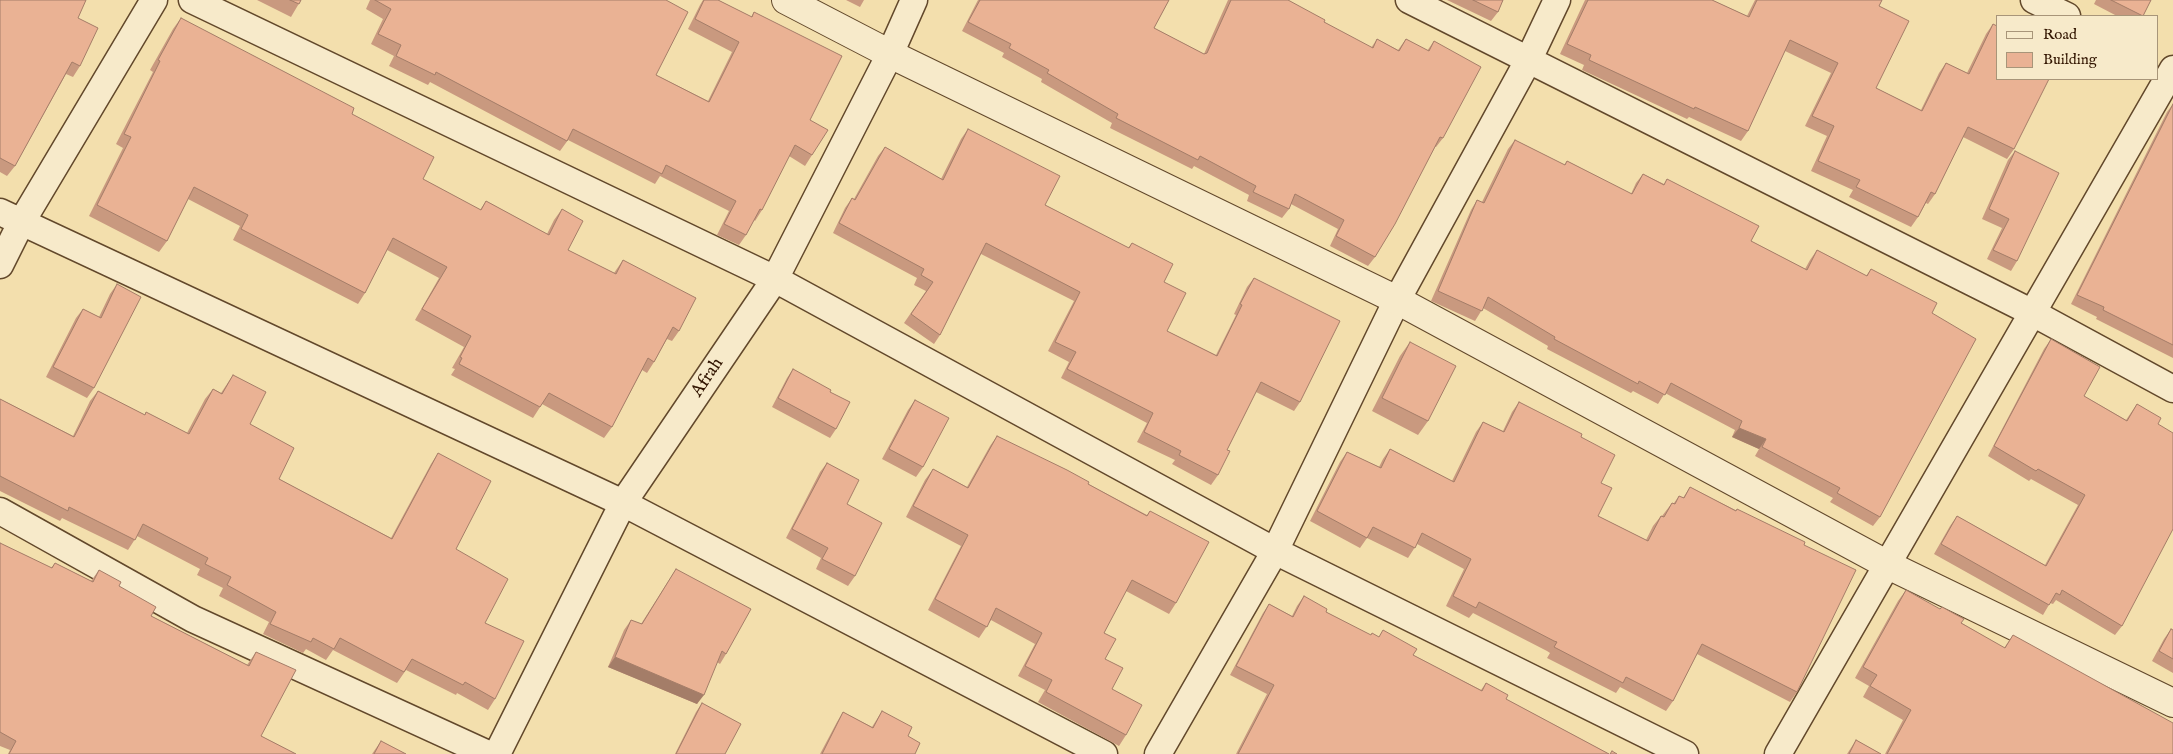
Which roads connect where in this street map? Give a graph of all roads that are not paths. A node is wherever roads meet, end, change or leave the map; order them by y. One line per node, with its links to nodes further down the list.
1 (154, 0): 13 (street)
2 (192, 0): 15 (street)
3 (786, 0): 9 (street)
4 (914, 0): 9 (street, Afrah)
5 (1409, 0): 10 (street)
6 (1557, 0): 10 (street)
7 (2034, 0): 8 (street)
8 (2065, 15)
9 (890, 54): 15 (street, Afrah); 16 (street)
10 (1529, 59): 16 (street); 17 (street)
11 (2158, 60): 12 (street)
12 (2173, 68): 17 (street)
13 (11, 217): 14 (street); 19 (street)
14 (0, 265)
15 (775, 279): 19 (street, Afrah); 21 (street)
16 (1397, 300): 21 (street); 22 (street)
17 (2031, 312): 18 (street); 22 (street)
18 (2173, 390)
19 (623, 503): 25 (street, Afrah); 26 (street)
20 (0, 511): 24 (street)
21 (1275, 551): 27 (street); 28 (street)
22 (1888, 565): 23 (street); 29 (street)
23 (2173, 703)
24 (488, 754)
25 (497, 754)
26 (1104, 754)
27 (1158, 754)
28 (1685, 754)
29 (1778, 754)

